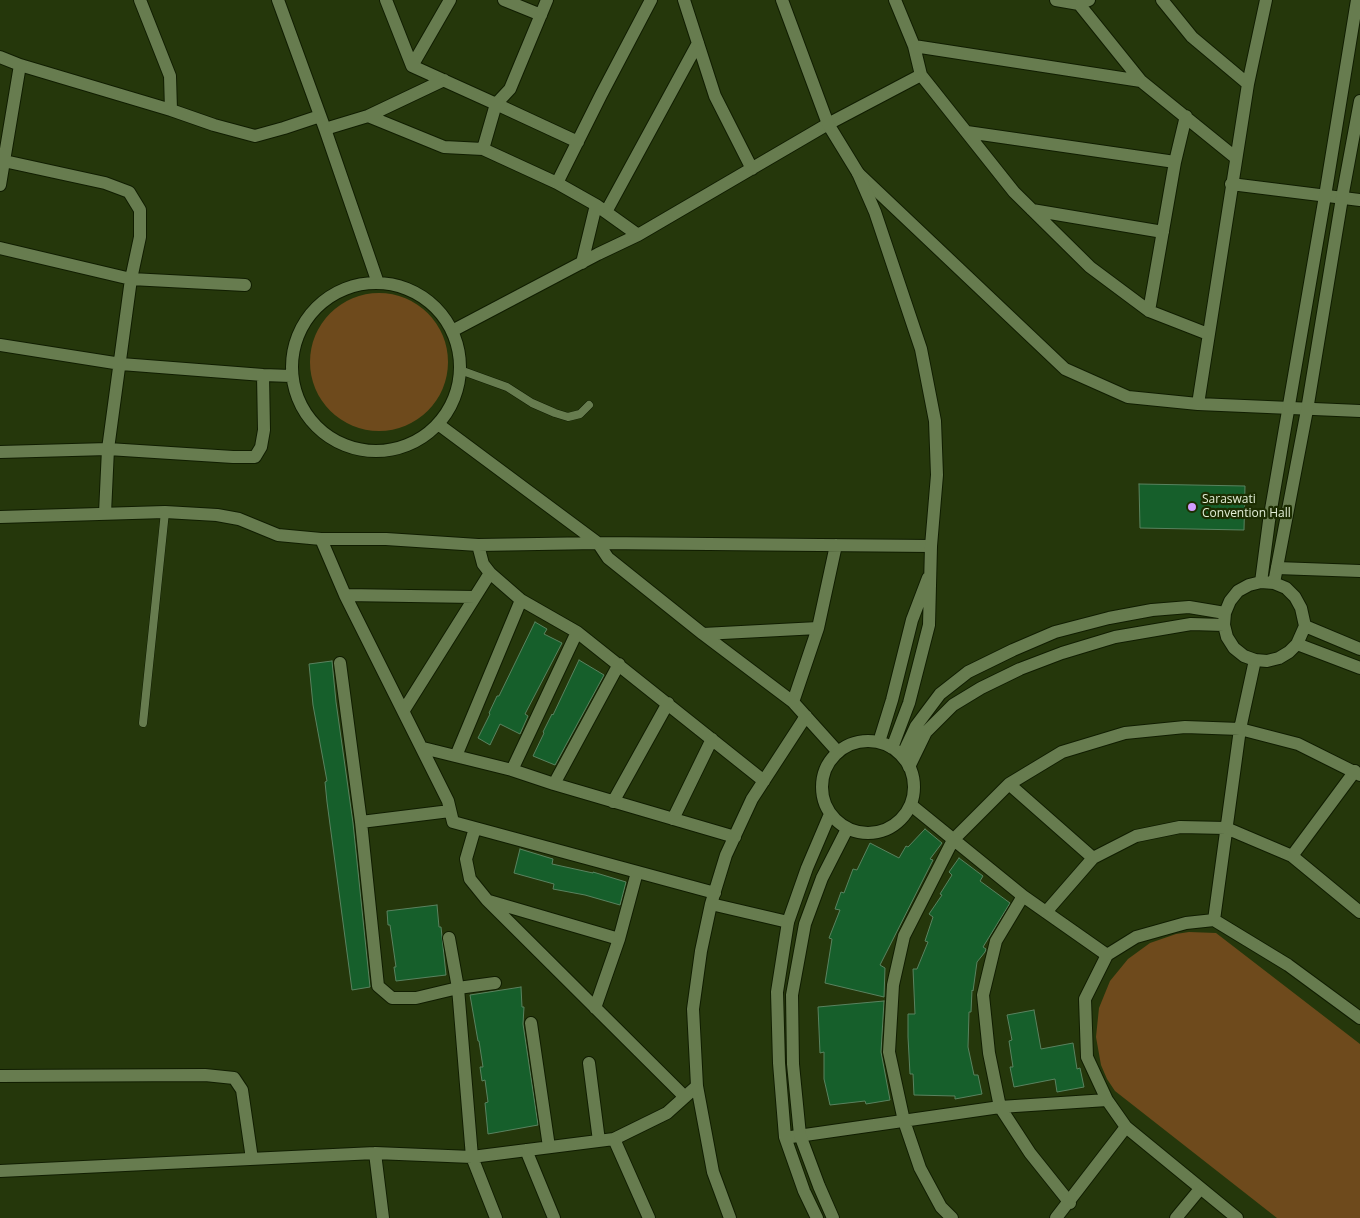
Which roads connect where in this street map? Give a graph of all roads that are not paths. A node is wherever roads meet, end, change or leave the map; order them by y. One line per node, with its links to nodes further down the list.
1 (140, 0): 28 (street)
2 (278, 0): 29 (street)
3 (386, 0): 21 (street)
4 (450, 0): 21 (street)
5 (504, 0): 16 (street)
6 (547, 0): 16 (street)
7 (651, 0): 35 (street)
8 (684, 0): 17 (street)
9 (782, 0): 32 (street)
10 (895, 0): 18 (street)
11 (1056, 0): 14 (street)
12 (1162, 0): 25 (street)
13 (1357, 0): 45 (street)
14 (1082, 1): 24 (street)
15 (1262, 3): 25 (street)
16 (541, 15): 27 (street)
17 (698, 43): 40 (street); 48 (street)
18 (914, 46): 22 (street); 24 (street)
19 (0, 58): 20 (street)
20 (20, 65): 28 (street); 38 (street)
21 (412, 66): 23 (street)
22 (921, 75): 32 (street); 34 (street)
23 (444, 80): 27 (street); 30 (street)
24 (1141, 81): 31 (street)
25 (1248, 84): 37 (street)
26 (1360, 101): 46 (street)
27 (496, 104): 35 (street); 36 (street)
28 (171, 110): 29 (street)
29 (320, 116): 33 (street)
30 (368, 116): 33 (street); 36 (street)
31 (1186, 116): 37 (street); 39 (street)
32 (828, 124): 40 (street); 41 (street)
33 (325, 129): 55 (street)
34 (967, 132): 39 (street); 49 (street)
35 (578, 142): 42 (street)
36 (483, 149): 42 (street)
37 (1236, 158): 43 (street)
38 (2, 160): 44 (street); 54 (street)
39 (1175, 162): 50 (street)
40 (752, 169): 51 (street)
41 (858, 173): 65 (street); 80 (street)
42 (558, 183): 48 (street)
43 (1231, 184): 45 (street); 59 (street)
44 (0, 186)
45 (1326, 196): 46 (street); 67 (street)
46 (1342, 198): 47 (street); 68 (street)
47 (1360, 200)
48 (601, 209): 51 (street); 53 (street)
49 (1032, 210): 50 (street); 57 (street)
50 (1163, 232): 57 (street)
51 (638, 235): 53 (street)
52 (0, 248): 54 (street)
53 (582, 263): 58 (street)
54 (131, 279): 56 (street); 61 (street)
55 (378, 283): 58 (street); 64 (street)
56 (245, 285)
57 (1149, 311): 59 (street)
58 (452, 331): 62 (street)
59 (1208, 334): 65 (street)
60 (0, 346): 61 (street)
61 (120, 364): 63 (street); 71 (street)
62 (460, 370): 66 (lane); 70 (street)
63 (263, 375): 64 (street); 71 (street)
64 (291, 376): 70 (street)
65 (1198, 404): 67 (street)
66 (589, 405)
67 (1289, 409): 68 (street); 85 (street)
68 (1307, 410): 69 (street); 82 (street)
69 (1360, 412)
70 (438, 424): 77 (street)
71 (108, 449): 72 (street); 74 (street)
72 (0, 452)
73 (165, 512): 74 (street); 76 (street); 104 (lane)
74 (105, 513): 75 (street)
75 (0, 517)
76 (321, 539): 78 (street); 86 (street)
77 (598, 543): 78 (street); 79 (street); 93 (street)
78 (478, 545): 84 (street)
79 (836, 545): 80 (street); 91 (street)
80 (931, 546): 81 (street)
81 (931, 568): 107 (street); 111 (street)
82 (1277, 568): 83 (street); 85 (street)
83 (1360, 572)
84 (490, 573): 87 (street); 88 (street)
85 (1268, 583): 89 (street); 90 (street)
86 (345, 595): 87 (street); 102 (street)
87 (475, 597): 102 (street)
88 (521, 600): 92 (street); 110 (street)
89 (1224, 619): 96 (street); 111 (street); 111 (street)
90 (1305, 626): 94 (street); 95 (street)
91 (818, 628): 93 (street); 100 (street)
92 (577, 632): 98 (street); 112 (street)
93 (703, 634): 100 (street)
94 (1296, 644): 96 (street); 99 (street)
95 (1360, 649)
96 (1255, 660): 105 (street)
97 (340, 663): 122 (street)
98 (620, 664): 101 (street); 115 (street)
99 (1360, 668)
100 (792, 702): 103 (street)
101 (668, 703): 106 (street); 117 (street)
102 (404, 710): 108 (street)
103 (806, 716): 109 (street); 114 (street)
104 (143, 723)
105 (1240, 729): 113 (street); 116 (street); 124 (street)
106 (712, 739): 114 (street); 121 (street)
107 (879, 742): 109 (street); 111 (street)
108 (423, 748): 110 (street); 119 (street)
109 (838, 752): 120 (street)
110 (456, 756): 112 (street)
111 (901, 757): 118 (street)
112 (512, 770): 115 (street)
113 (1357, 773): 128 (street)
114 (764, 781): 126 (street)
115 (554, 784): 117 (street)
116 (1009, 784): 127 (street); 129 (street)
117 (614, 802): 121 (street)
118 (911, 805): 125 (street); 127 (street)
119 (450, 811): 122 (street); 123 (street)
120 (830, 814): 125 (street); 137 (street)
121 (673, 819): 126 (street)
122 (361, 822): 142 (street)
123 (475, 828): 130 (street); 133 (street)
124 (1226, 828): 128 (street); 129 (street); 136 (street)
125 (847, 829): 154 (street)
126 (735, 837): 132 (street)
127 (953, 840): 131 (street); 152 (street)
128 (1292, 856): 134 (street)
129 (1093, 858): 135 (street)
130 (637, 872): 132 (street); 139 (street)
131 (1023, 896): 135 (street); 151 (street)
132 (713, 898): 137 (street); 148 (street)
133 (487, 900): 139 (street); 143 (street)
134 (1358, 907)
135 (1046, 912): 140 (street)
136 (1214, 920): 140 (street); 144 (street)
137 (788, 922): 155 (street)
138 (449, 938): 142 (street)
139 (619, 939): 143 (street)
140 (1107, 955): 150 (street)
141 (495, 983): 142 (street)
142 (458, 988): 161 (street)
143 (595, 1008): 149 (street)
144 (1359, 1016)
145 (531, 1023): 158 (street)
146 (589, 1063): 157 (street)
147 (0, 1076): 162 (street)
148 (697, 1086): 149 (street); 170 (street)
149 (685, 1097): 156 (street)
150 (1107, 1100): 151 (street); 153 (street)
151 (1000, 1107): 152 (street); 165 (street)
152 (904, 1121): 154 (street); 173 (street)
153 (1126, 1128): 164 (street); 165 (street)
154 (800, 1136): 155 (street); 172 (street)
155 (785, 1137): 171 (street)
156 (614, 1140): 157 (street); 169 (street)
157 (599, 1141): 158 (street)
158 (549, 1148): 159 (street)
159 (526, 1150): 161 (street); 168 (street)
160 (375, 1153): 161 (street); 162 (street); 166 (street)
161 (472, 1157): 167 (street)
162 (252, 1159): 163 (street)
163 (0, 1171)
164 (1200, 1189): 175 (street); 176 (street)
165 (1070, 1202): 174 (street)
166 (383, 1218)
167 (496, 1218)
168 (554, 1218)
169 (649, 1218)
170 (730, 1218)
171 (817, 1218)
172 (833, 1218)
173 (952, 1218)
174 (1056, 1218)
175 (1176, 1218)
176 (1237, 1218)

